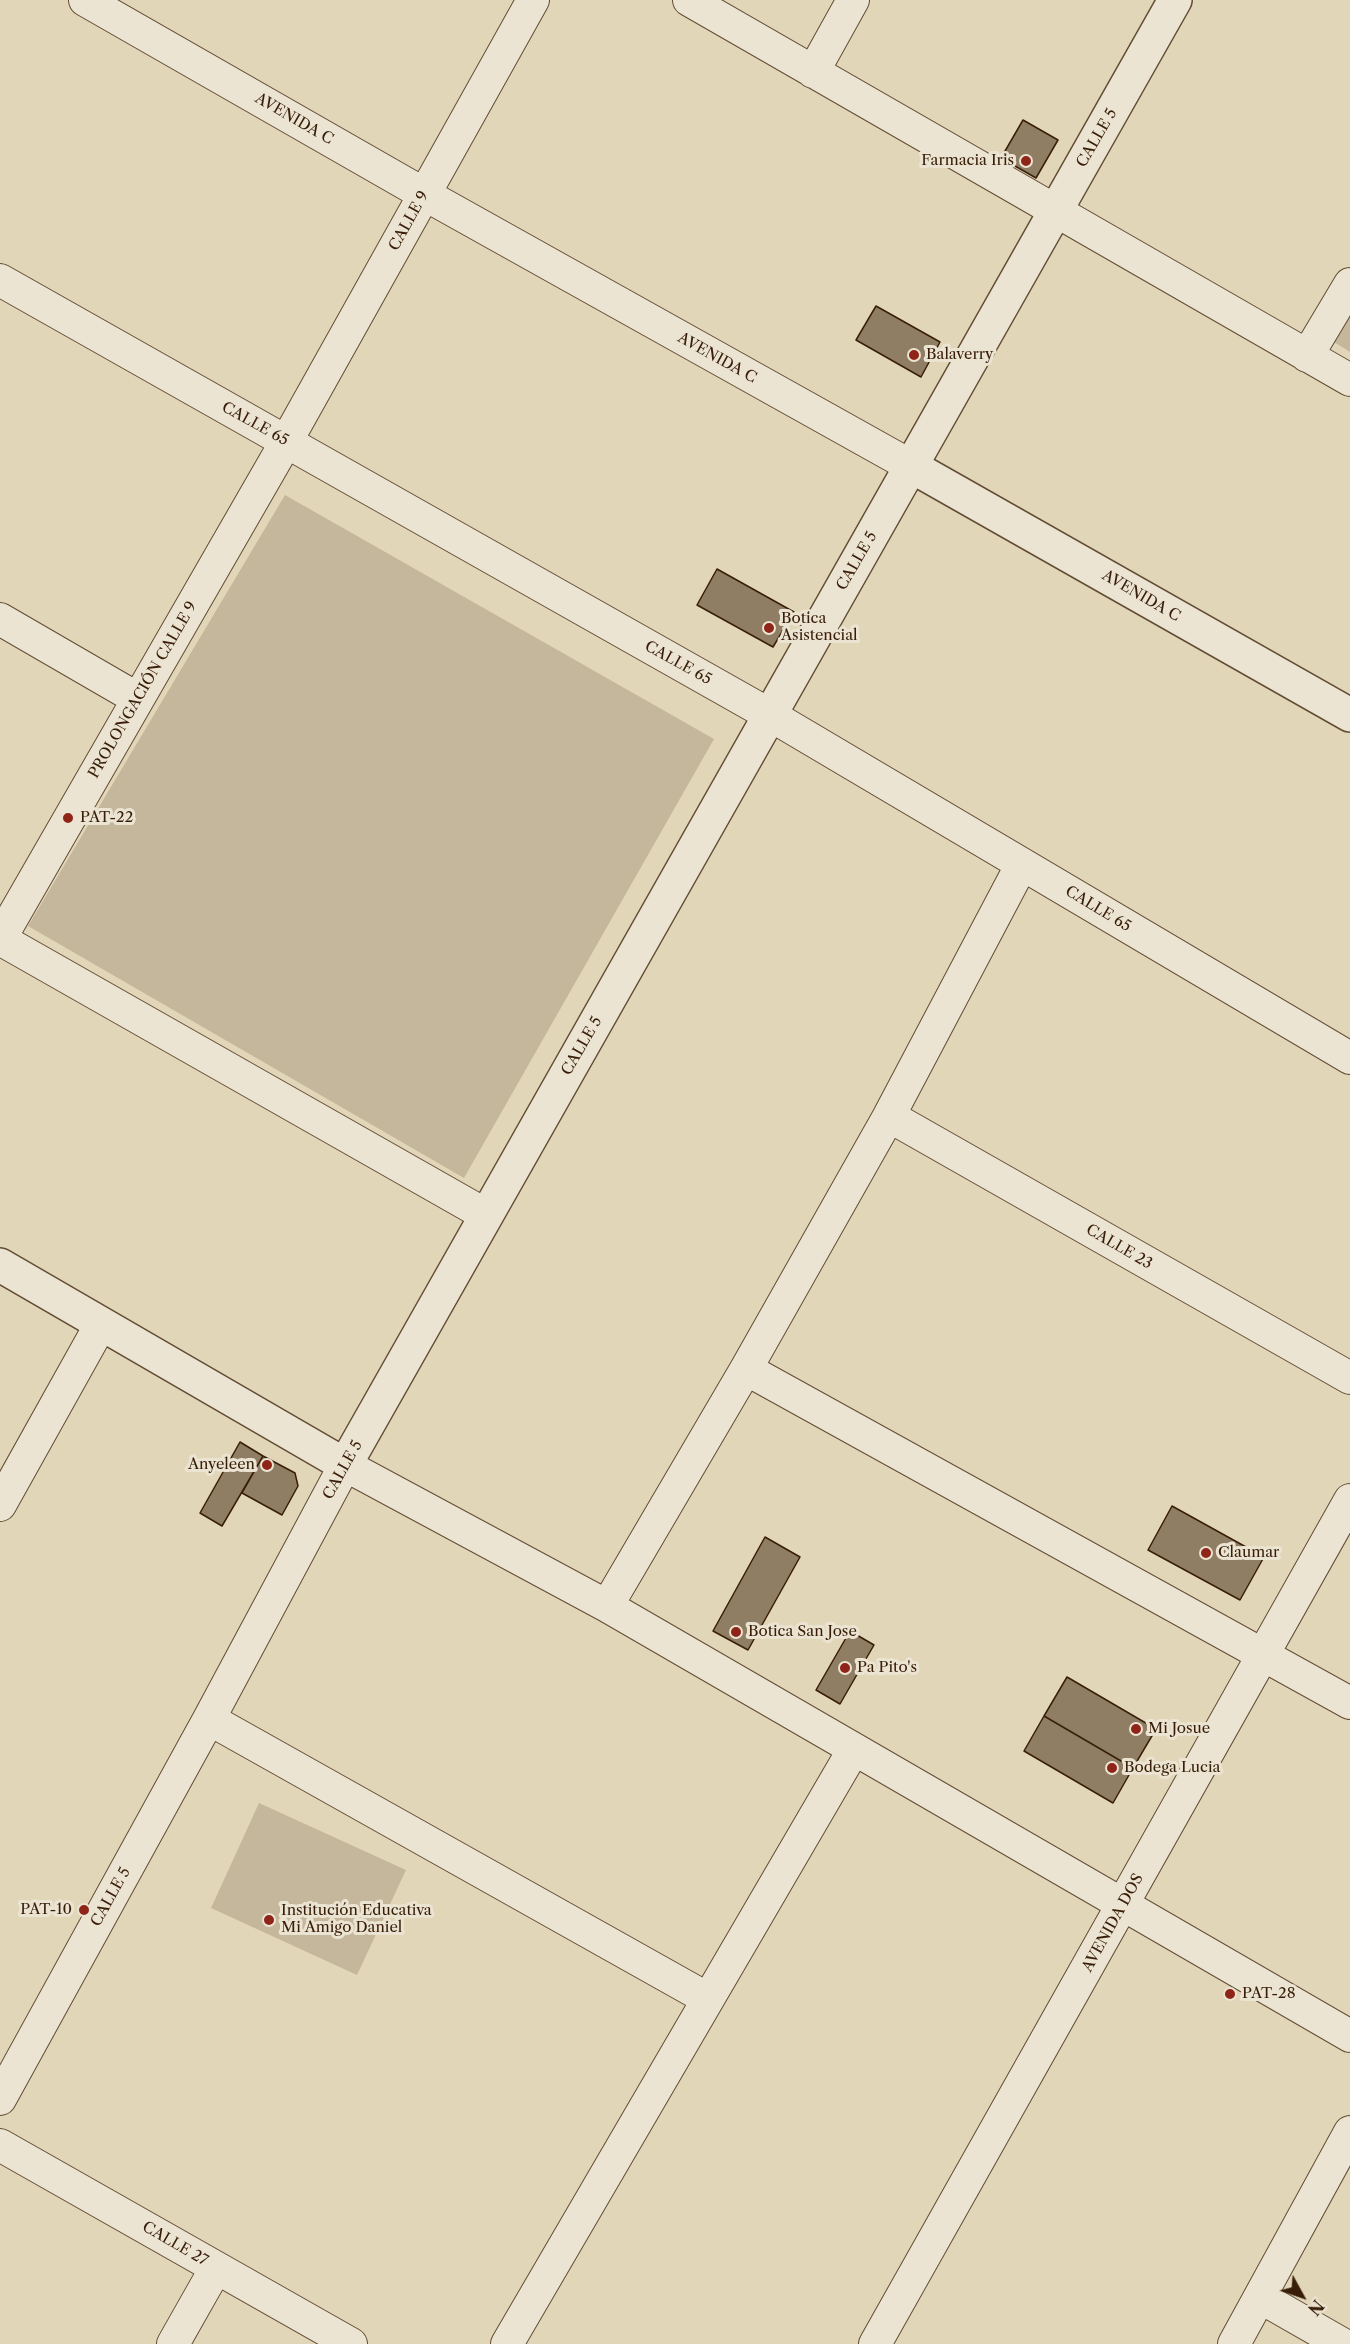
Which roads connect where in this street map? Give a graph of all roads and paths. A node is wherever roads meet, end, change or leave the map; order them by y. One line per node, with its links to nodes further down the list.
1 (85, 0): 7 (street, AVENIDA C)
2 (533, 0): 7 (street, CALLE 9)
3 (689, 0): 6 (street)
4 (853, 0): 6 (street)
5 (1175, 0): 8 (street, CALLE 5)
6 (813, 72): 8 (street)
7 (424, 194): 13 (street, CALLE 9); 14 (street, AVENIDA C)
8 (1055, 211): 11 (street); 14 (street, CALLE 5)
9 (0, 280): 13 (street, CALLE 65)
10 (1350, 284): 11 (street)
11 (1307, 356): 12 (street)
12 (1350, 380)
13 (286, 442): 16 (street, PROLONGACIÓN CALLE 9); 17 (street, CALLE 65)
14 (911, 466): 17 (street, CALLE 5); 18 (street, AVENIDA C)
15 (0, 619): 16 (street)
16 (138, 699): 20 (street, PROLONGACIÓN CALLE 9)
17 (770, 715): 19 (street, CALLE 65); 23 (street, CALLE 5)
18 (1350, 715)
19 (1022, 864): 21 (street, CALLE 65); 22 (street)
20 (0, 939): 23 (street)
21 (1350, 1058)
22 (889, 1116): 26 (street); 27 (street, CALLE 23)
23 (486, 1215): 28 (street, CALLE 5)
24 (0, 1265): 25 (street)
25 (100, 1324): 28 (street); 30 (street)
26 (746, 1369): 31 (street); 32 (street)
27 (1350, 1378)
28 (345, 1465): 31 (street); 34 (street, CALLE 5)
29 (1350, 1500): 32 (street, AVENIDA DOS)
30 (0, 1505)
31 (608, 1606): 35 (street)
32 (1264, 1656): 33 (street); 36 (street, AVENIDA DOS)
33 (1350, 1703)
34 (210, 1719): 37 (street); 39 (street, CALLE 5)
35 (854, 1749): 36 (street); 37 (street)
36 (1124, 1904): 38 (street); 47 (street, AVENIDA DOS)
37 (708, 1999): 46 (street)
38 (1350, 2036)
39 (0, 2099)
40 (1350, 2132): 43 (street)
41 (0, 2145): 42 (street, CALLE 27)
42 (216, 2268): 44 (street); 45 (street, CALLE 27)
43 (1260, 2296): 48 (street); 49 (street)
44 (172, 2344)
45 (351, 2344)
46 (507, 2344)
47 (875, 2344)
48 (1234, 2344)
49 (1342, 2344)

